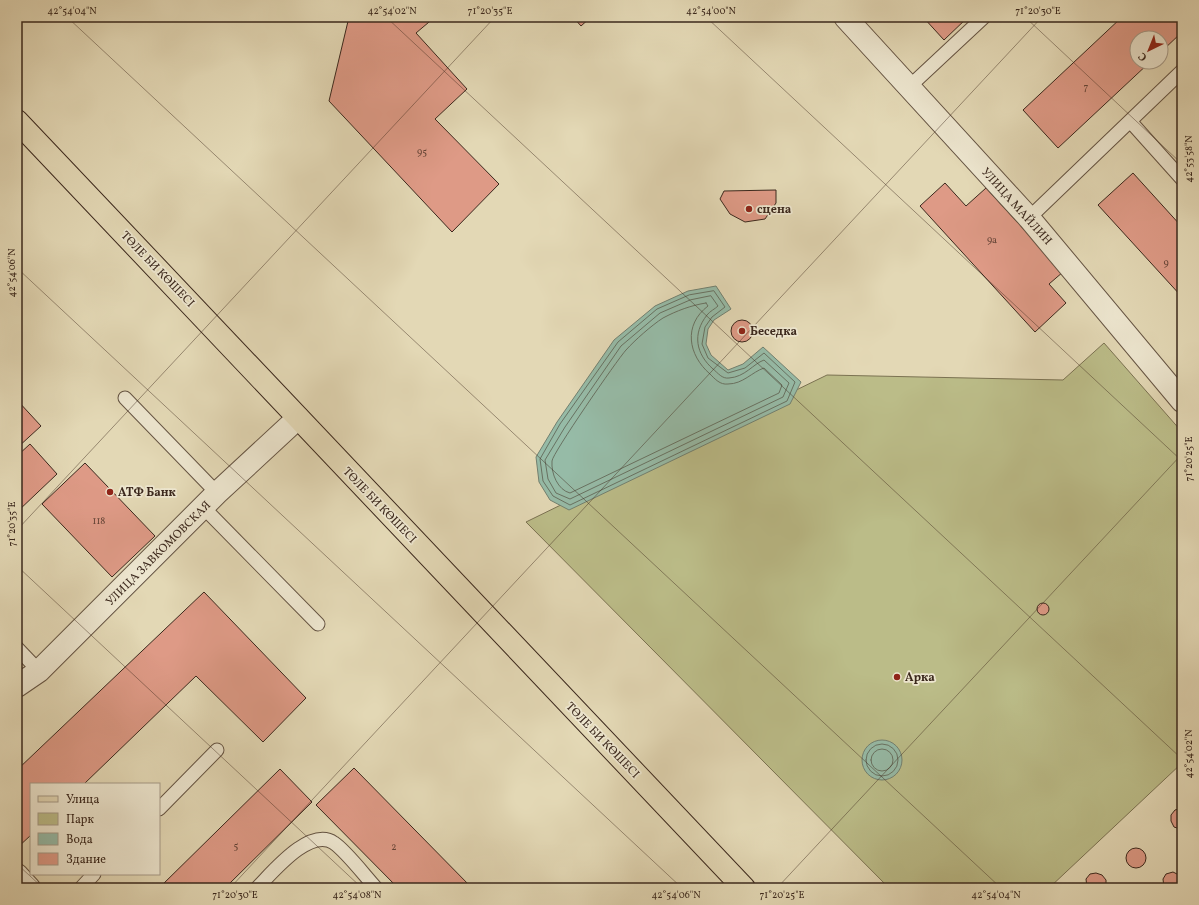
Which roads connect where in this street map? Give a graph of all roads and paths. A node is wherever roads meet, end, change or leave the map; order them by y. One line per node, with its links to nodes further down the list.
1 (845, 17): 4 (street, УЛИЦА МАЙЛИН)
2 (984, 17): 4 (lane)
3 (1182, 71): 6 (lane)
4 (909, 87): 8 (street, УЛИЦА МАЙЛИН)
5 (17, 121): 11 (main road, ТӨЛЕ БИ КӨШЕСІ)
6 (1130, 121): 7 (lane); 8 (lane)
7 (1182, 179)
8 (1029, 218): 10 (street, УЛИЦА МАЙЛИН)
9 (125, 398): 12 (lane)
10 (1182, 401)
11 (298, 418): 12 (street, УЛИЦА ЗАВКОМОВСКАЯ); 25 (main road, ТӨЛЕ БИ КӨШЕСІ)
12 (210, 500): 13 (lane); 15 (street, УЛИЦА ЗАВКОМОВСКАЯ)
13 (318, 624)
14 (17, 648): 15 (lane)
15 (39, 671): 16 (street, УЛИЦА ЗАВКОМОВСКАЯ)
16 (17, 686)
17 (217, 750): 18 (lane)
18 (160, 808)
19 (17, 874): 21 (street)
20 (93, 875): 22 (lane)
21 (28, 888)
22 (80, 888)
23 (257, 888): 24 (lane)
24 (376, 888)
25 (744, 888)

